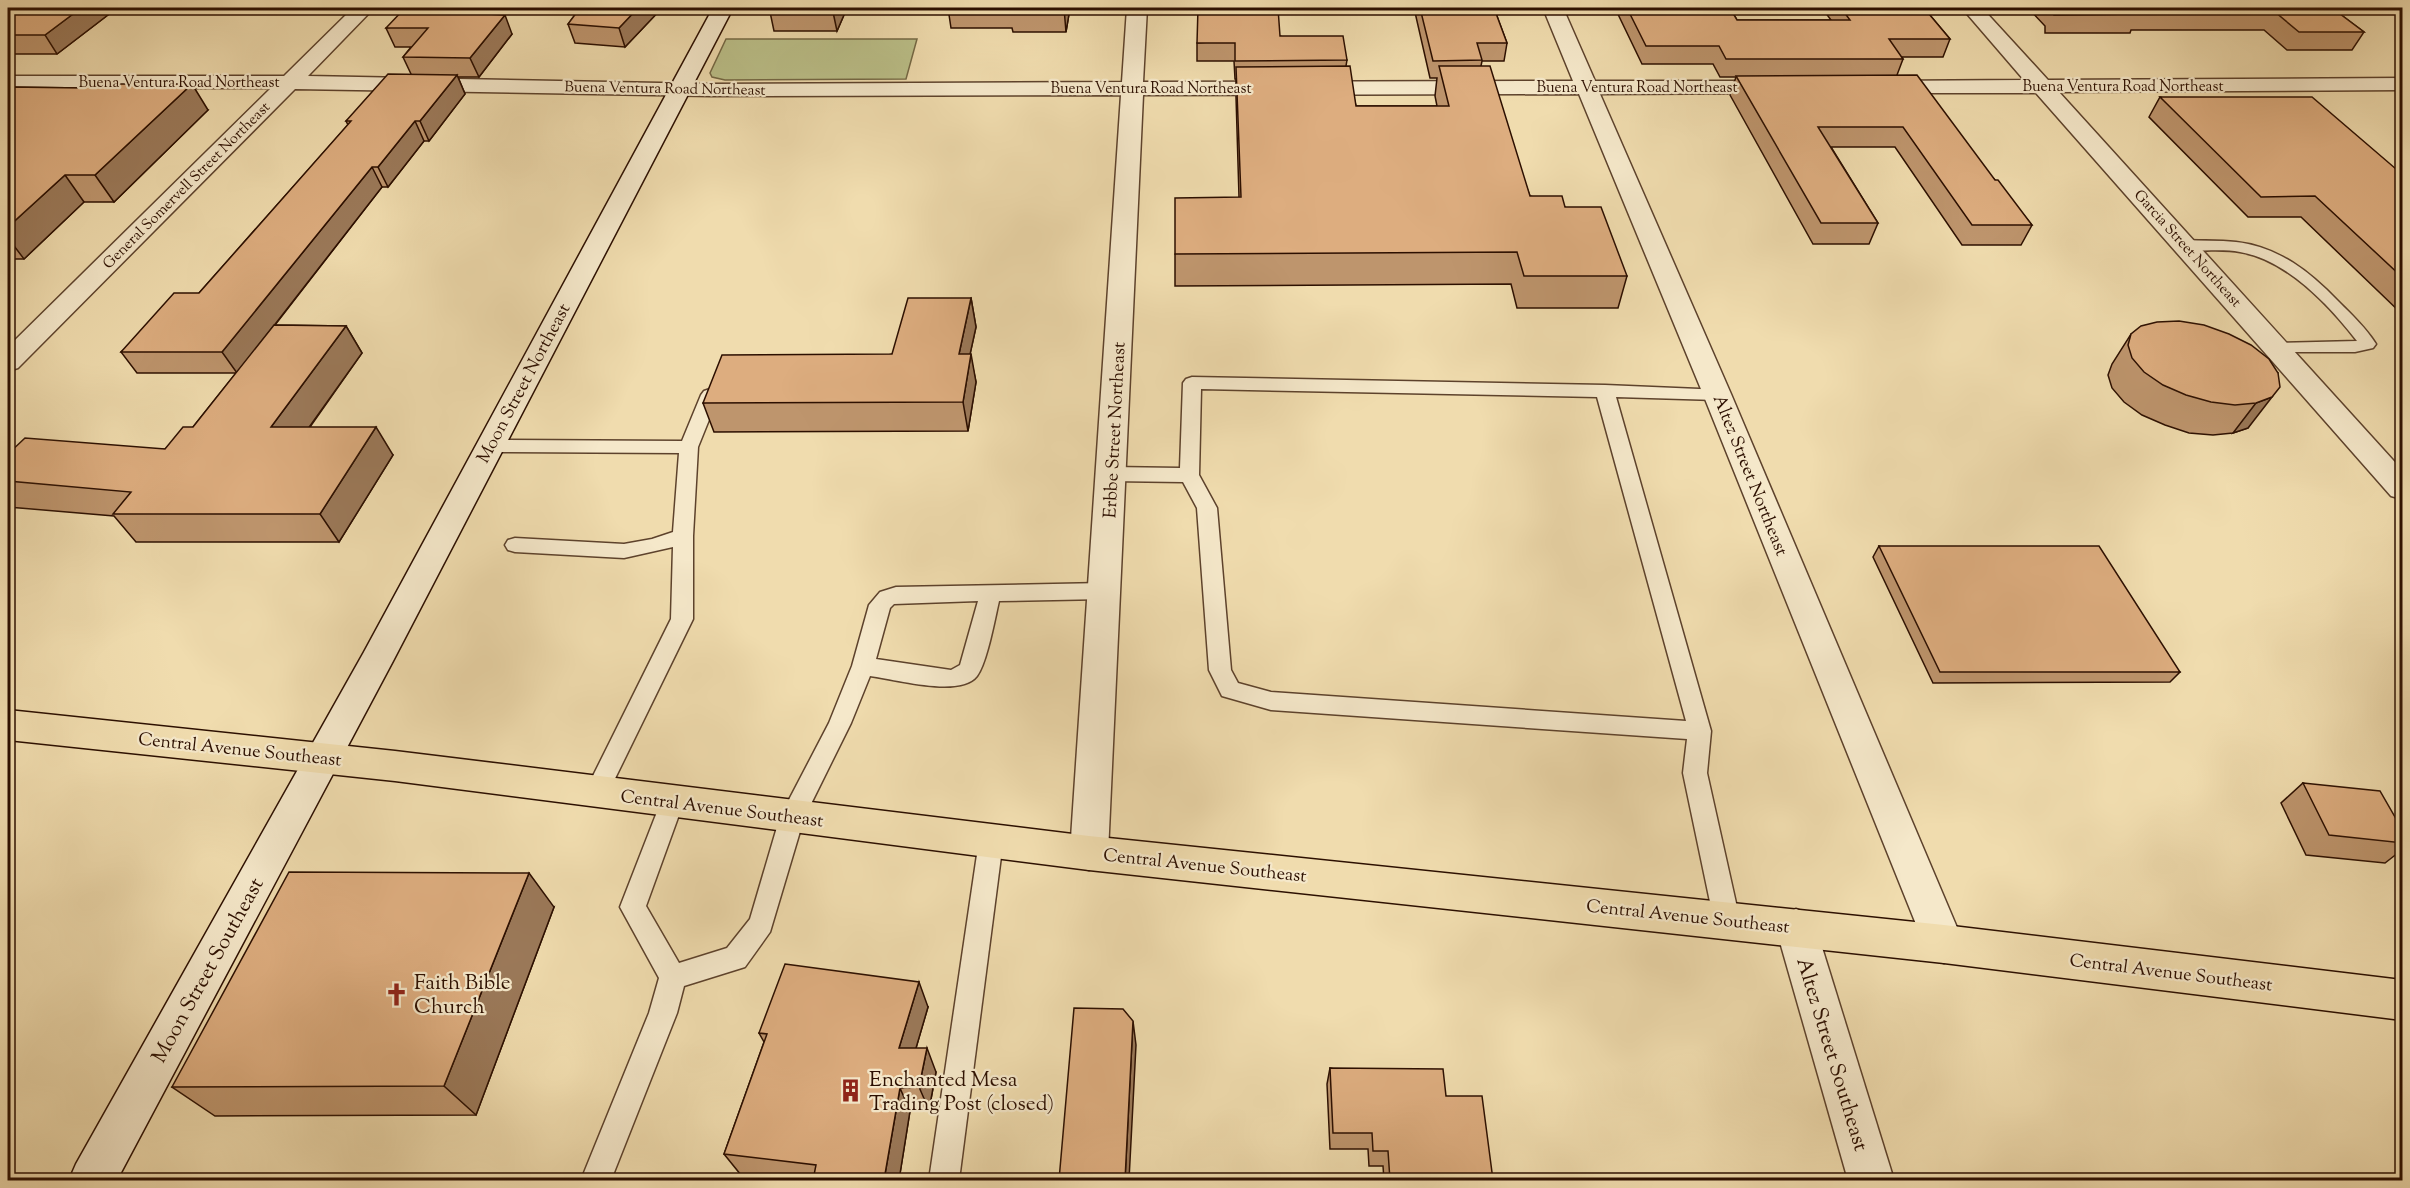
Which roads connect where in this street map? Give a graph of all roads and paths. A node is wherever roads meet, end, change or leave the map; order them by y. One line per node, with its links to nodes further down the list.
1 (364, 8): 7 (street, General Somervell Street Northeast)
2 (723, 8): 14 (street, Moon Street Northeast)
3 (1137, 8): 12 (street, Erbbe Street Northeast)
4 (1553, 8): 13 (street, Altez Street Northeast)
5 (1972, 8): 9 (street, Garcia Street Northeast)
6 (8, 82): 7 (street, Buena Ventura Road Northeast)
7 (289, 82): 14 (street, Buena Ventura Road Northeast); 17 (street, General Somervell Street Northeast)
8 (2403, 84): 9 (street, Buena Ventura Road Northeast)
9 (2044, 86): 11 (street, Buena Ventura Road Northeast); 15 (street, Garcia Street Northeast)
10 (1798, 87): 13 (street, Buena Ventura Road Northeast)
11 (1856, 87)
12 (1132, 88): 13 (street, Buena Ventura Road Northeast); 14 (street, Buena Ventura Road Northeast); 23 (street, Erbbe Street Northeast)
13 (1587, 88): 19 (street, Altez Street Northeast)
14 (678, 89): 21 (street, Moon Street Northeast)
15 (2185, 245): 16 (street, Garcia Street Northeast); 16 (lane)
16 (2277, 348): 25 (street, Garcia Street Northeast)
17 (8, 362)
18 (1605, 391): 19 (lane); 24 (lane); 32 (lane)
19 (1717, 394): 41 (street, Altez Street Northeast)
20 (710, 395): 22 (lane)
21 (490, 446): 22 (lane); 33 (street, Moon Street Northeast)
22 (689, 447): 26 (lane)
23 (1111, 474): 24 (lane); 28 (street, Erbbe Street Northeast)
24 (1189, 475): 32 (lane)
25 (2403, 489)
26 (683, 536): 27 (lane); 34 (lane)
27 (515, 545)
28 (1104, 591): 29 (lane); 38 (street, Erbbe Street Northeast)
29 (991, 593): 30 (lane); 30 (lane)
30 (863, 666): 36 (lane)
31 (8, 725): 33 (main road, Central Avenue Southeast)
32 (1700, 731): 39 (lane)
33 (322, 759): 34 (main road, Central Avenue Southeast); 44 (street, Moon Street Southeast)
34 (597, 792): 35 (main road, Central Avenue Southeast)
35 (672, 801): 36 (main road, Central Avenue Southeast); 42 (lane)
36 (792, 816): 37 (main road, Central Avenue Southeast); 42 (lane)
37 (991, 841): 38 (main road, Central Avenue Southeast); 46 (lane)
38 (1089, 853): 39 (main road, Central Avenue Southeast)
39 (1727, 921): 40 (main road, Central Avenue Southeast)
40 (1796, 927): 41 (main road, Central Avenue Southeast); 47 (street, Altez Street Southeast)
41 (1944, 944): 43 (main road, Central Avenue Southeast)
42 (673, 977): 45 (lane)
43 (2403, 1000)
44 (92, 1180)
45 (596, 1180)
46 (944, 1180)
47 (1871, 1180)

